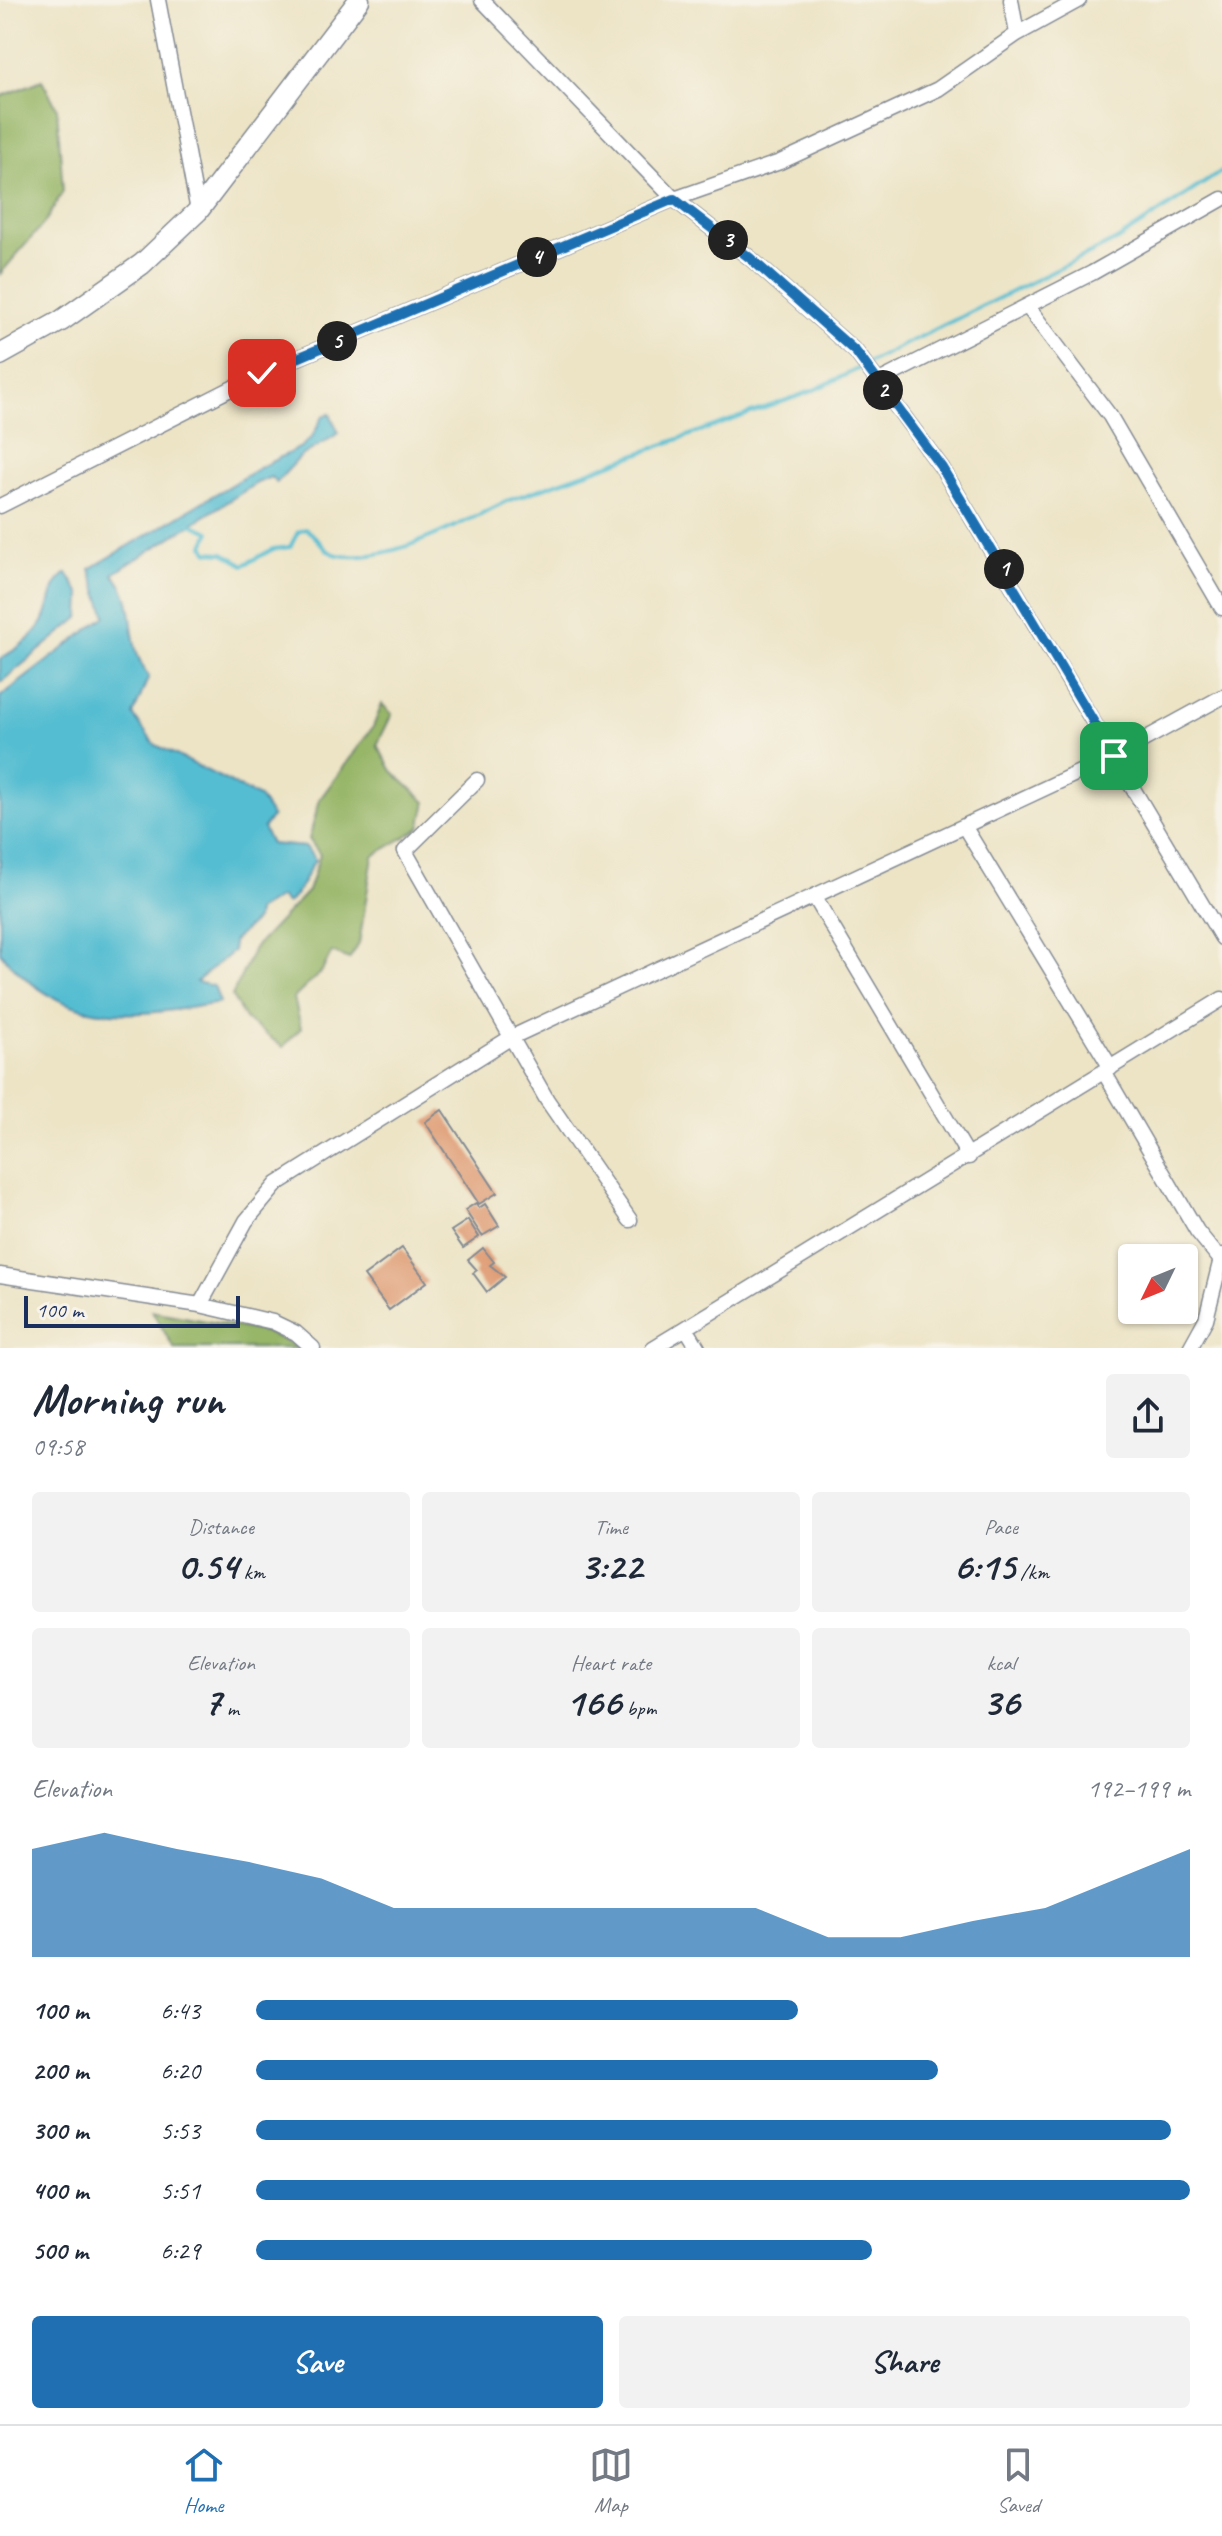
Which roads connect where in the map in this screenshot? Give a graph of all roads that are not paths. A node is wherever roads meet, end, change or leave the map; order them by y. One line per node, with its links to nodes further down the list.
1 (158, 0): 9 (street)
2 (359, 0): 9 (main road)
3 (482, 0): 7 (street)
4 (1011, 0): 6 (street)
5 (1079, 0): 6 (street)
6 (1017, 34): 7 (street)
7 (674, 199): 12 (street); 13 (street)
8 (1222, 199): 10 (street)
9 (198, 211): 11 (main road)
10 (1027, 306): 12 (street); 14 (street)
11 (0, 355)
12 (874, 378): 16 (street)
13 (0, 506)
14 (1222, 608)
15 (1222, 697): 16 (street)
16 (1114, 756): 18 (street); 20 (street)
17 (477, 780): 22 (street)
18 (964, 826): 19 (street); 23 (street)
19 (814, 896): 22 (street); 24 (street)
20 (1222, 938)
21 (1222, 999): 23 (street)
22 (510, 1038): 25 (street); 28 (street)
23 (1108, 1070): 24 (street); 26 (street)
24 (969, 1157): 29 (street)
25 (630, 1220)
26 (1221, 1257): 33 (street)
27 (0, 1275): 28 (street)
28 (200, 1305): 30 (street)
29 (686, 1328): 31 (street); 32 (street)
30 (313, 1348)
31 (653, 1348)
32 (698, 1348)
33 (1190, 1348)

